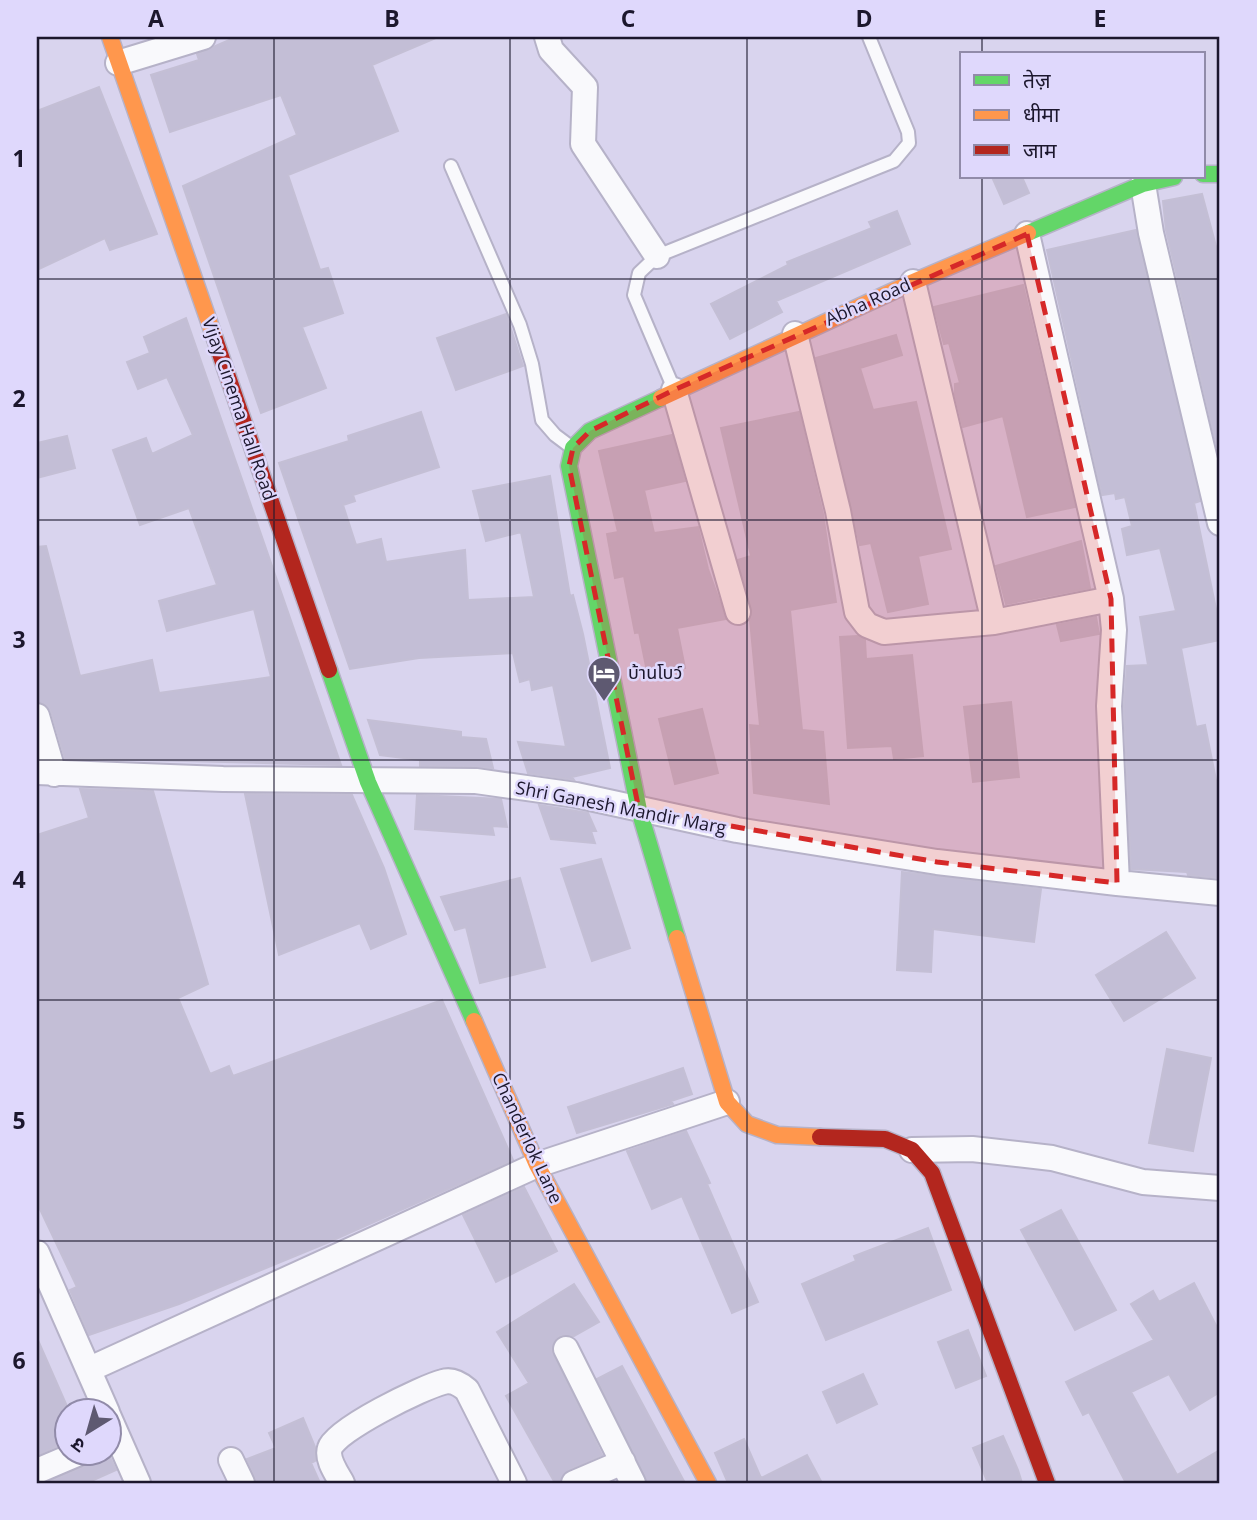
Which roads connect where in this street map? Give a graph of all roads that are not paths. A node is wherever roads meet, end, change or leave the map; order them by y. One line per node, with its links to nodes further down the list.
1 (110, 37): 5 (street, Vijay Cinema Hall Road)
2 (203, 37): 5 (street)
3 (547, 37): 10 (street)
4 (869, 37): 10 (lane)
5 (118, 63): 21 (street, Vijay Cinema Hall Road)
6 (451, 166): 14 (lane)
7 (1170, 178): 8 (street, Abha Road)
8 (1143, 184): 9 (street, Abha Road); 15 (street)
9 (1027, 234): 11 (street, Abha Road); 16 (street)
10 (657, 256): 13 (lane)
11 (913, 282): 12 (street, Abha Road); 18 (street)
12 (795, 334): 13 (street, Abha Road); 18 (street)
13 (674, 390): 14 (street, Abha Road); 17 (street)
14 (573, 448): 22 (street)
15 (1220, 523)
16 (1111, 598): 18 (street); 23 (street)
17 (738, 612)
18 (994, 622)
19 (37, 716): 20 (street)
20 (45, 773): 21 (street, Shri Ganesh Mandir Marg)
21 (368, 782): 22 (street, Shri Ganesh Mandir Marg); 27 (street, Chanderlok Lane)
22 (639, 810): 23 (street, Shri Ganesh Mandir Marg); 25 (street)
23 (1117, 883): 24 (street, Shri Ganesh Mandir Marg)
24 (1220, 893)
25 (727, 1102): 26 (street); 27 (street)
26 (912, 1150): 28 (street); 42 (street)
27 (537, 1165): 31 (street); 41 (street, Chanderlok Lane)
28 (1220, 1188)
29 (37, 1253): 31 (street)
30 (566, 1349): 35 (street)
31 (90, 1369): 32 (street)
32 (100, 1398)
33 (122, 1450): 36 (street)
34 (231, 1460): 37 (street)
35 (628, 1473): 40 (street)
36 (138, 1483)
37 (242, 1483)
38 (342, 1483): 39 (street)
39 (513, 1483)
40 (574, 1483)
41 (708, 1483)
42 (1047, 1483)

